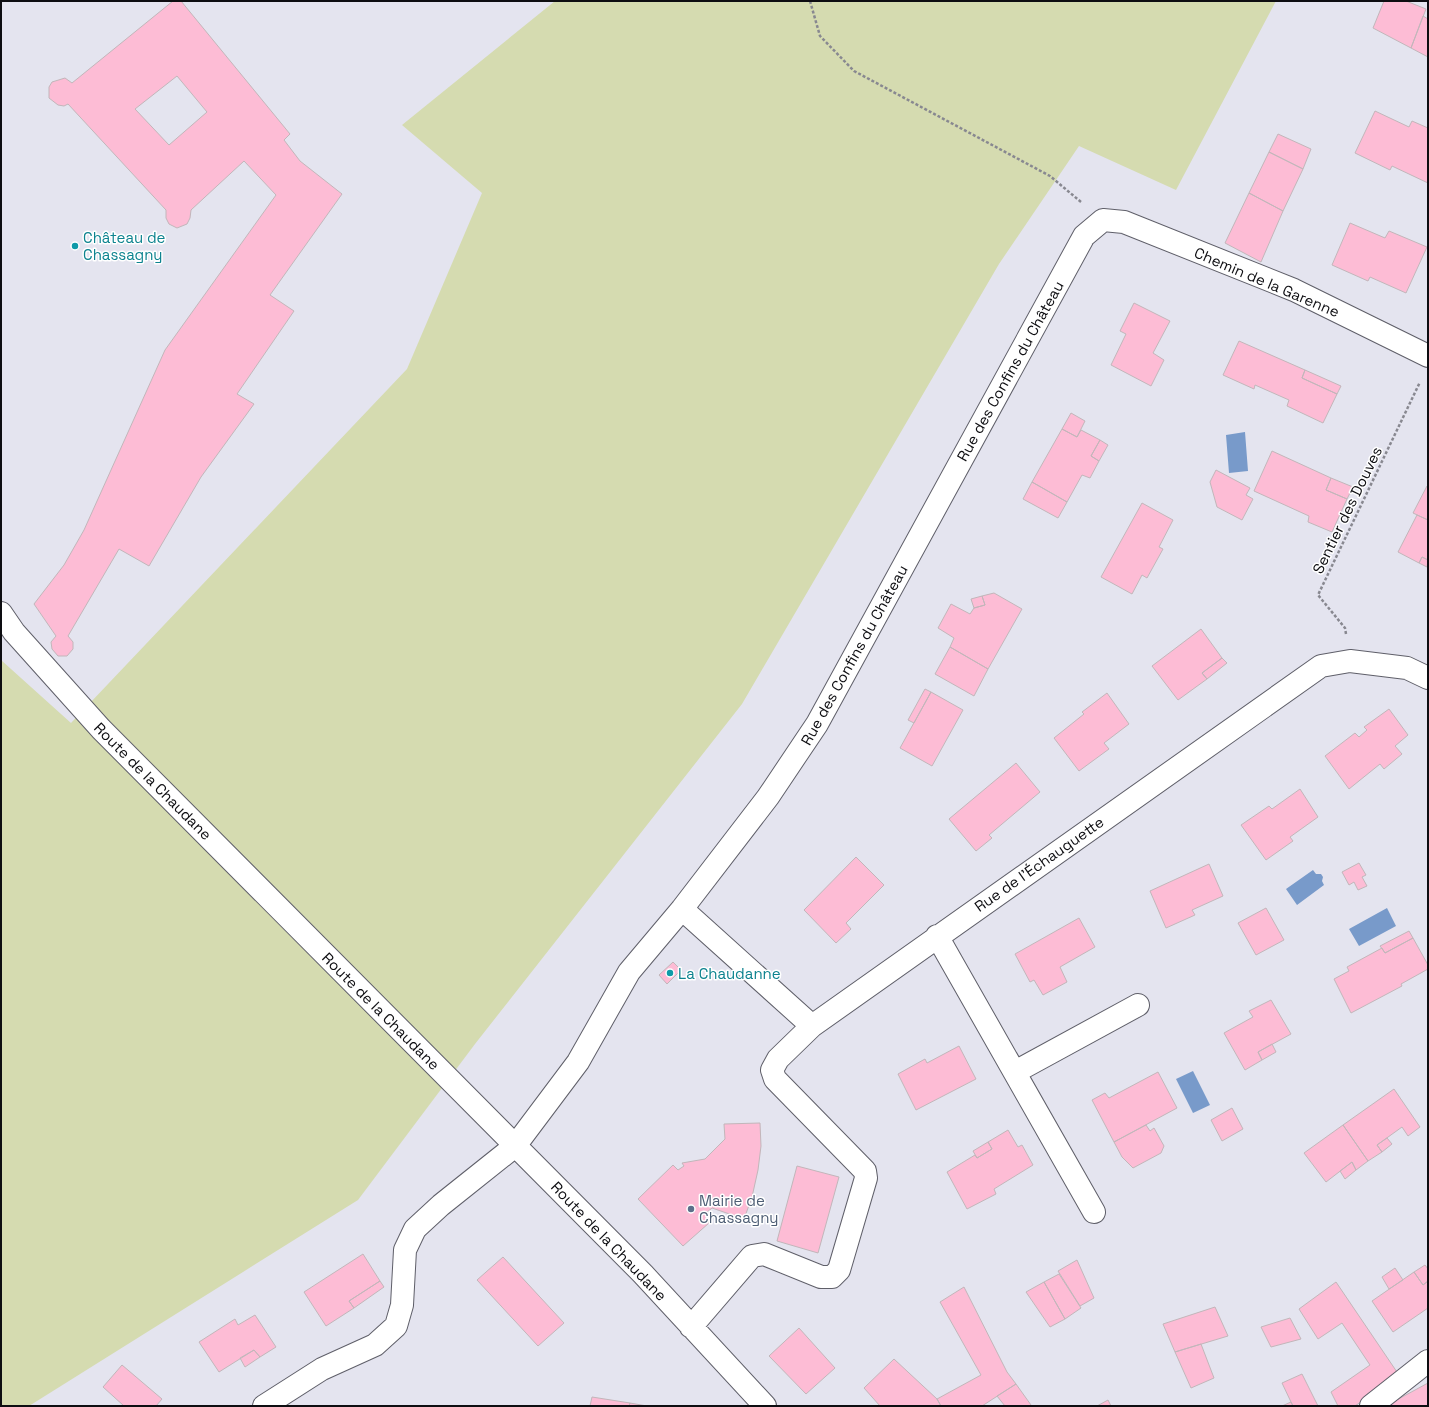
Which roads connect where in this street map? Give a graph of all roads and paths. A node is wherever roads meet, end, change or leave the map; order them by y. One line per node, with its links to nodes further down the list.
1 (810, 1): 2 (path)
2 (1103, 220): 3 (street, Chemin de la Garenne); 8 (street, Rue des Confins du Château)
3 (1428, 356)
4 (1421, 380): 6 (path, Sentier des Douves)
5 (1, 613): 13 (street, Route de la Chaudane)
6 (1350, 661): 7 (street, Rue de l'Échauguette); 9 (street, Rue de l'Échauguette)
7 (1428, 678)
8 (682, 909): 11 (street); 13 (street, Rue des Confins du Château)
9 (937, 936): 11 (street, Rue de l'Échauguette); 12 (street)
10 (1138, 1005): 12 (street)
11 (812, 1026): 15 (street, Rue de l'Échauguette)
12 (1015, 1072): 14 (street)
13 (515, 1146): 15 (street, Route de la Chaudane); 17 (street, Rue des Confins du Château)
14 (1094, 1212)
15 (691, 1327): 18 (street, Route de la Chaudane)
16 (1427, 1364): 19 (street)
17 (264, 1406)
18 (765, 1406)
19 (1371, 1406)

